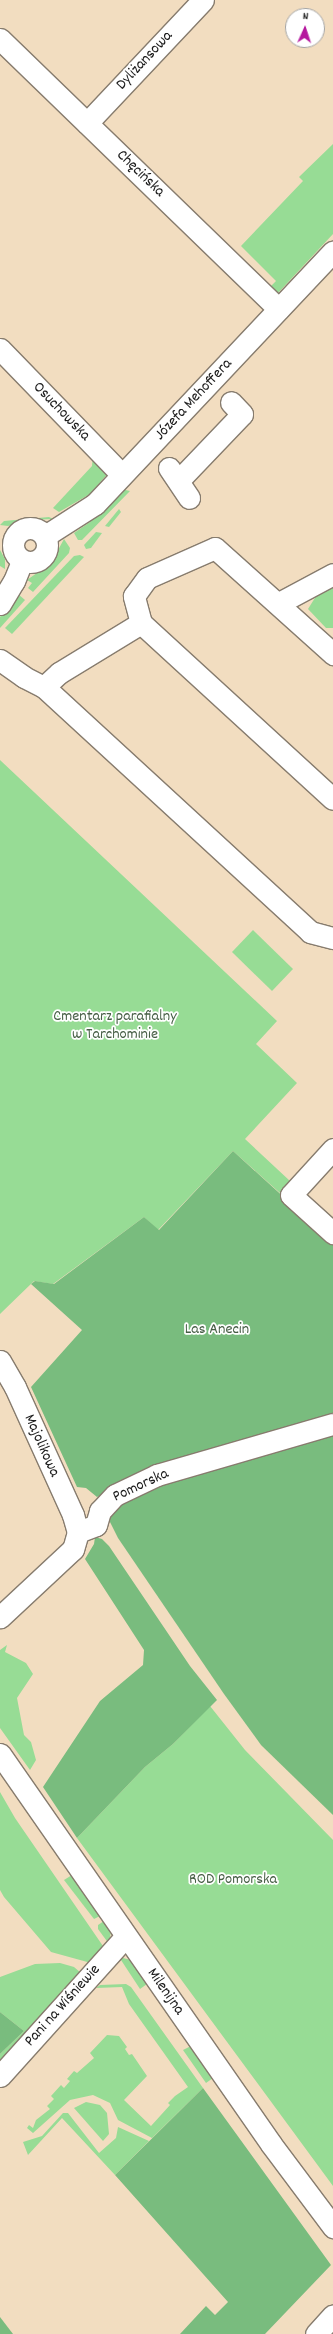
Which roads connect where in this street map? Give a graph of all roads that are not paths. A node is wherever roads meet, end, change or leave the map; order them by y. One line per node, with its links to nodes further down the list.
1 (203, 0): 3 (street, Dyliżansowa)
2 (0, 39): 3 (street, Chęcińska)
3 (87, 123): 5 (street, Chęcińska)
4 (333, 252): 5 (street, Józefa Mehoffera)
5 (279, 309): 8 (street, Józefa Mehoffera)
6 (0, 350): 8 (street, Osuchowska)
7 (231, 402): 9 (street)
8 (122, 475): 10 (street, Józefa Mehoffera)
9 (179, 482)
10 (45, 536): 11 (street); 12 (street)
11 (7, 537): 12 (street)
12 (22, 561): 15 (street)
13 (333, 574): 14 (street)
14 (279, 603): 16 (street); 17 (street)
15 (0, 604)
16 (141, 623): 19 (street); 20 (street)
17 (333, 654)
18 (0, 660): 19 (street)
19 (44, 687): 21 (street)
20 (333, 799)
21 (333, 938)
22 (333, 1149): 23 (street)
23 (333, 1233)
24 (0, 1361): 26 (street, Majolikowa)
25 (333, 1424): 26 (street, Pomorska)
26 (78, 1532): 27 (street)
27 (0, 1617)
28 (0, 1754): 29 (street, Milenijna)
29 (126, 1936): 30 (street, Pani na Wiśniewie); 31 (street, Milenijna)
30 (0, 2076)
31 (333, 2227)
32 (333, 2315): 33 (street)
33 (316, 2334)

